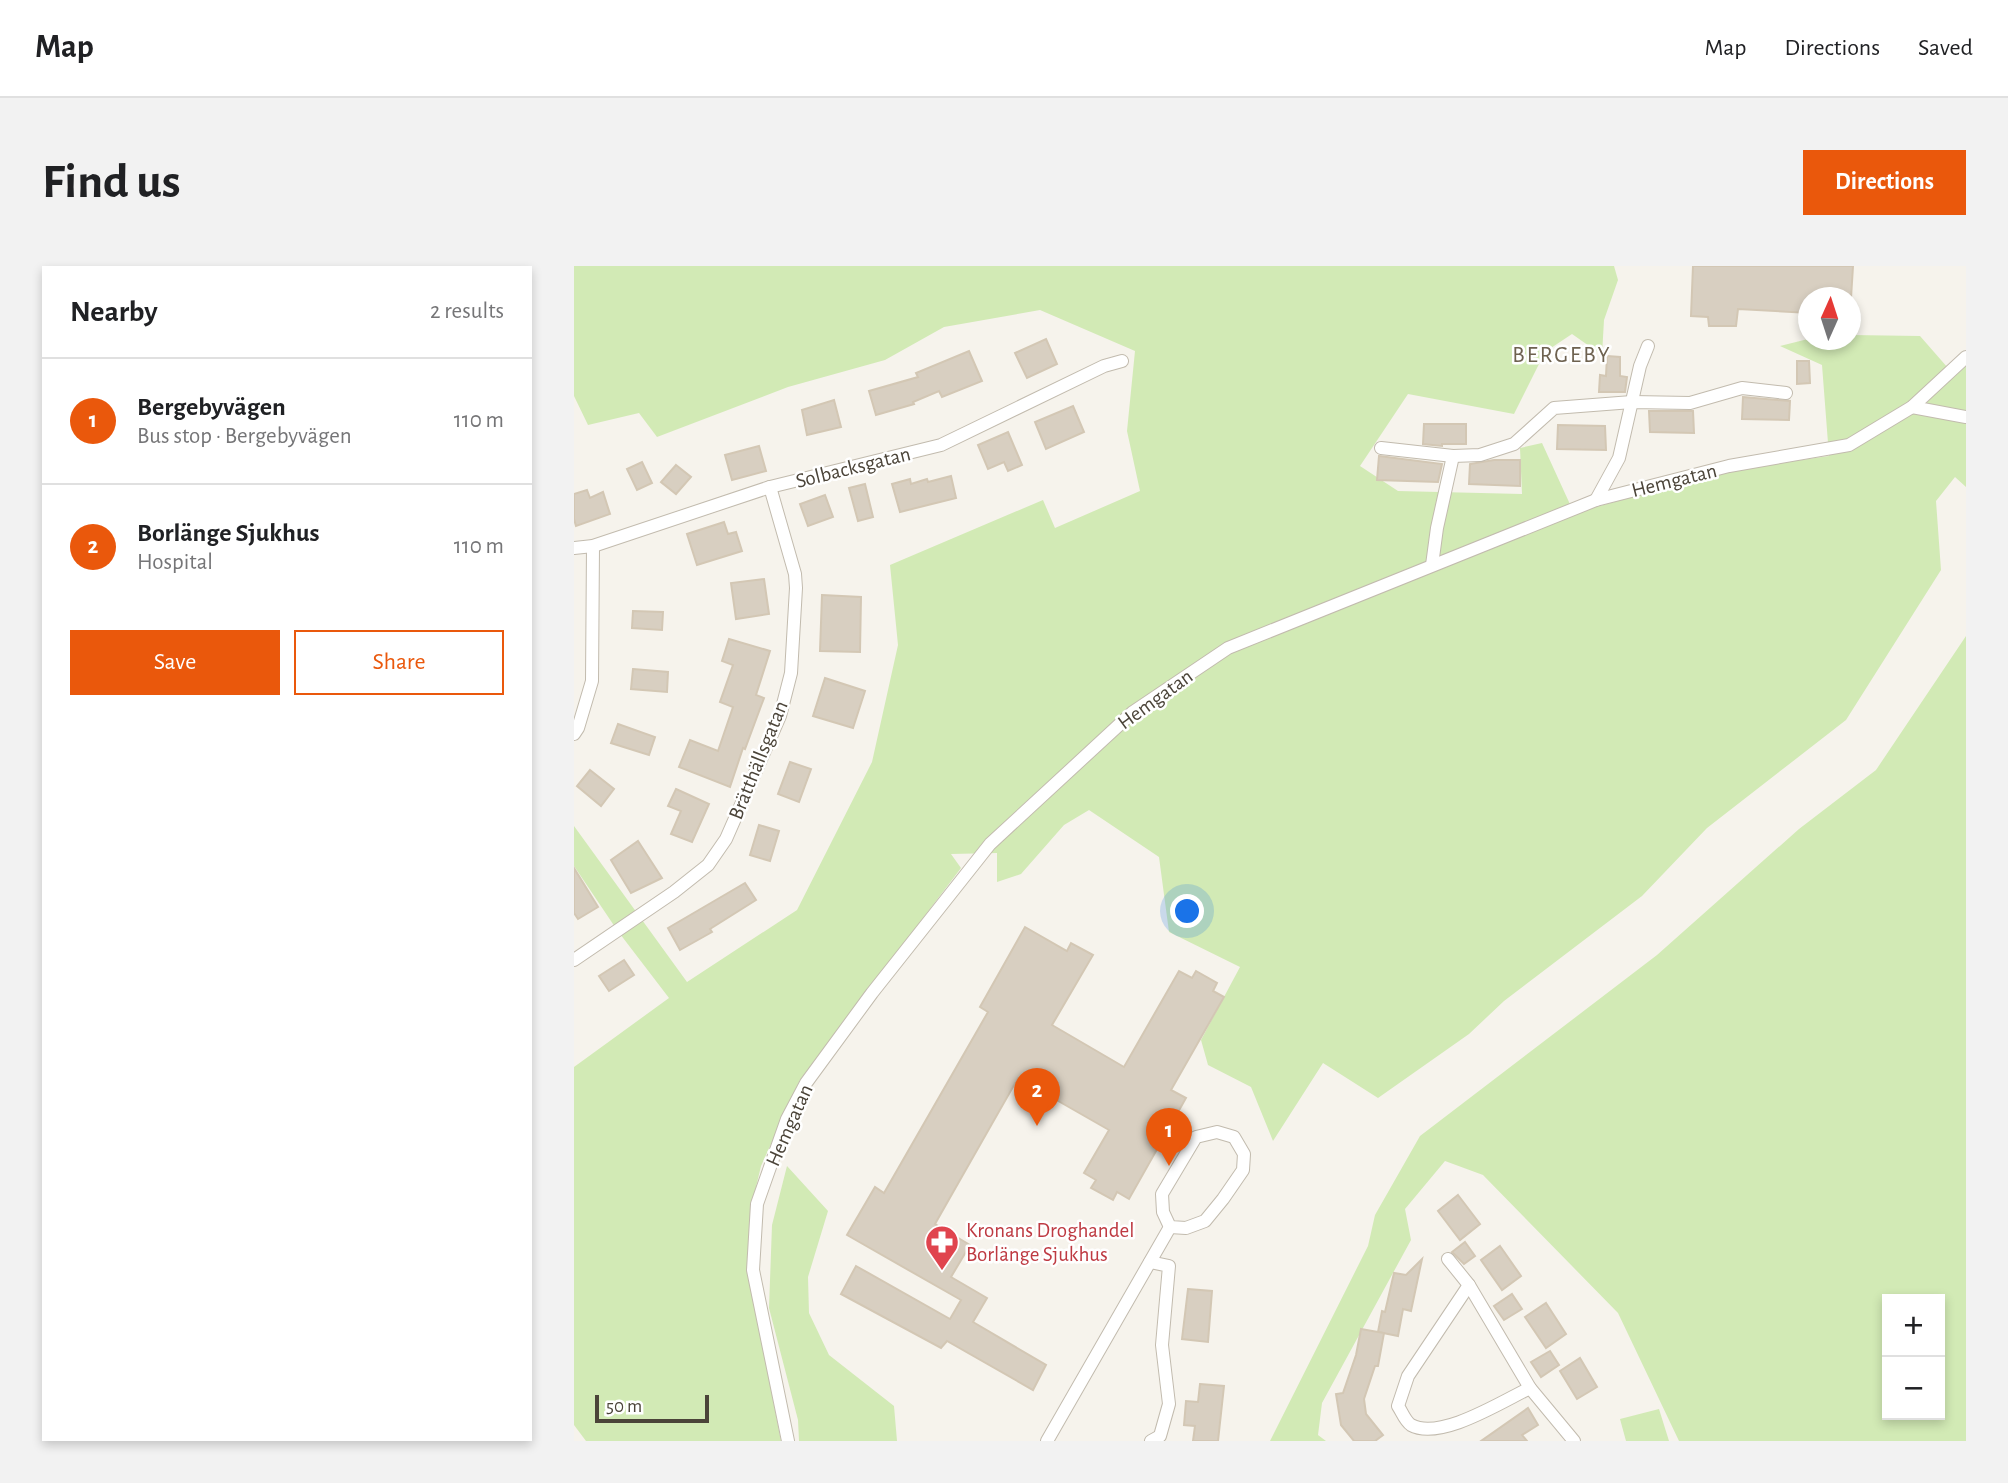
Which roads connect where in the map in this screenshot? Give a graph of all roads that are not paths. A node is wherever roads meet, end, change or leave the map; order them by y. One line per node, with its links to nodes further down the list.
1 (1648, 346): 5 (street)
2 (1966, 357): 6 (street, Hemgatan)
3 (1122, 361): 10 (street, Solbacksgatan)
4 (1786, 393): 5 (street)
5 (1632, 402): 9 (street); 11 (street)
6 (1912, 407): 7 (street); 11 (street, Hemgatan)
7 (1966, 417)
8 (1381, 448): 9 (street)
9 (1453, 456): 14 (street)
10 (770, 487): 12 (street, Solbacksgatan); 16 (street, Brätthällsgatan)
11 (1596, 500): 14 (street, Hemgatan)
12 (593, 546): 13 (street, Solbacksgatan); 15 (street)
13 (574, 548)
14 (1432, 565): 22 (street, Hemgatan)
15 (574, 734)
16 (574, 960)
17 (1170, 1227): 17 (street); 19 (street)
18 (1448, 1259): 20 (street)
19 (1150, 1262): 23 (street); 24 (street)
20 (1469, 1284): 21 (street); 21 (street)
21 (1530, 1388): 25 (street)
22 (788, 1441)
23 (1047, 1441)
24 (1151, 1441)
25 (1574, 1441)

